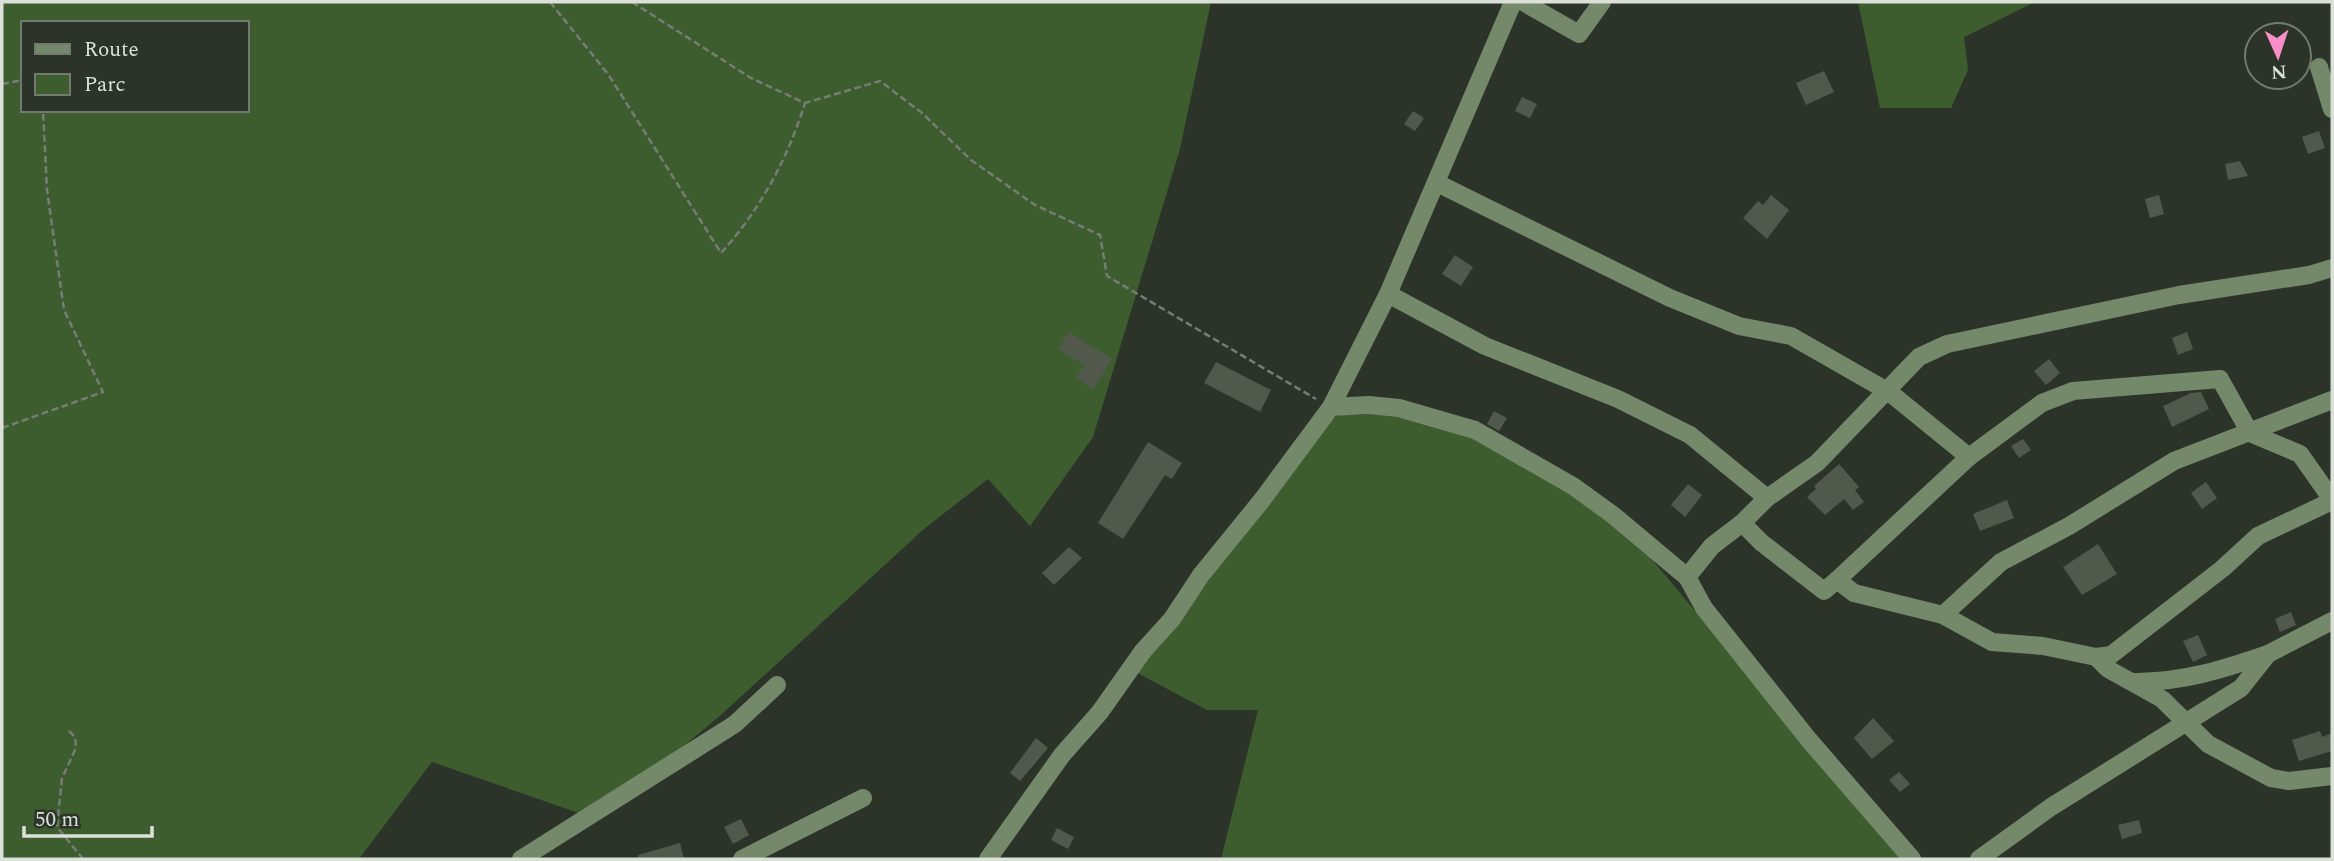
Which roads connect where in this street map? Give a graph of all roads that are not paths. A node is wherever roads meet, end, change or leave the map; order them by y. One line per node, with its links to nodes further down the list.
1 (1513, 2): 6 (street)
2 (1523, 2): 3 (street)
3 (1602, 2)
4 (2319, 66): 5 (street)
5 (2332, 109)
6 (1437, 183): 8 (street); 9 (street)
7 (2332, 268): 9 (street)
8 (1388, 293): 11 (street); 15 (street)
9 (1889, 391): 13 (street); 15 (street)
10 (2332, 400): 12 (street)
11 (1331, 407): 18 (street); 32 (street)
12 (2250, 433): 13 (street); 14 (street); 20 (street)
13 (1969, 457): 19 (street)
14 (2332, 494)
15 (1767, 498): 17 (street)
16 (2332, 501): 23 (street)
17 (1742, 523): 18 (street); 19 (street)
18 (1687, 577): 33 (street)
19 (1837, 580): 20 (street)
20 (1943, 615): 23 (street)
21 (2332, 621): 22 (street)
22 (2268, 654): 24 (street); 26 (street)
23 (2096, 657): 24 (street)
24 (2136, 682): 26 (street)
25 (777, 685): 29 (street)
26 (2185, 723): 27 (street); 34 (street)
27 (2332, 776)
28 (863, 797): 31 (street)
29 (544, 852): 30 (street)
30 (521, 859)
31 (741, 859)
32 (988, 859)
33 (1912, 859)
34 (1979, 859)

